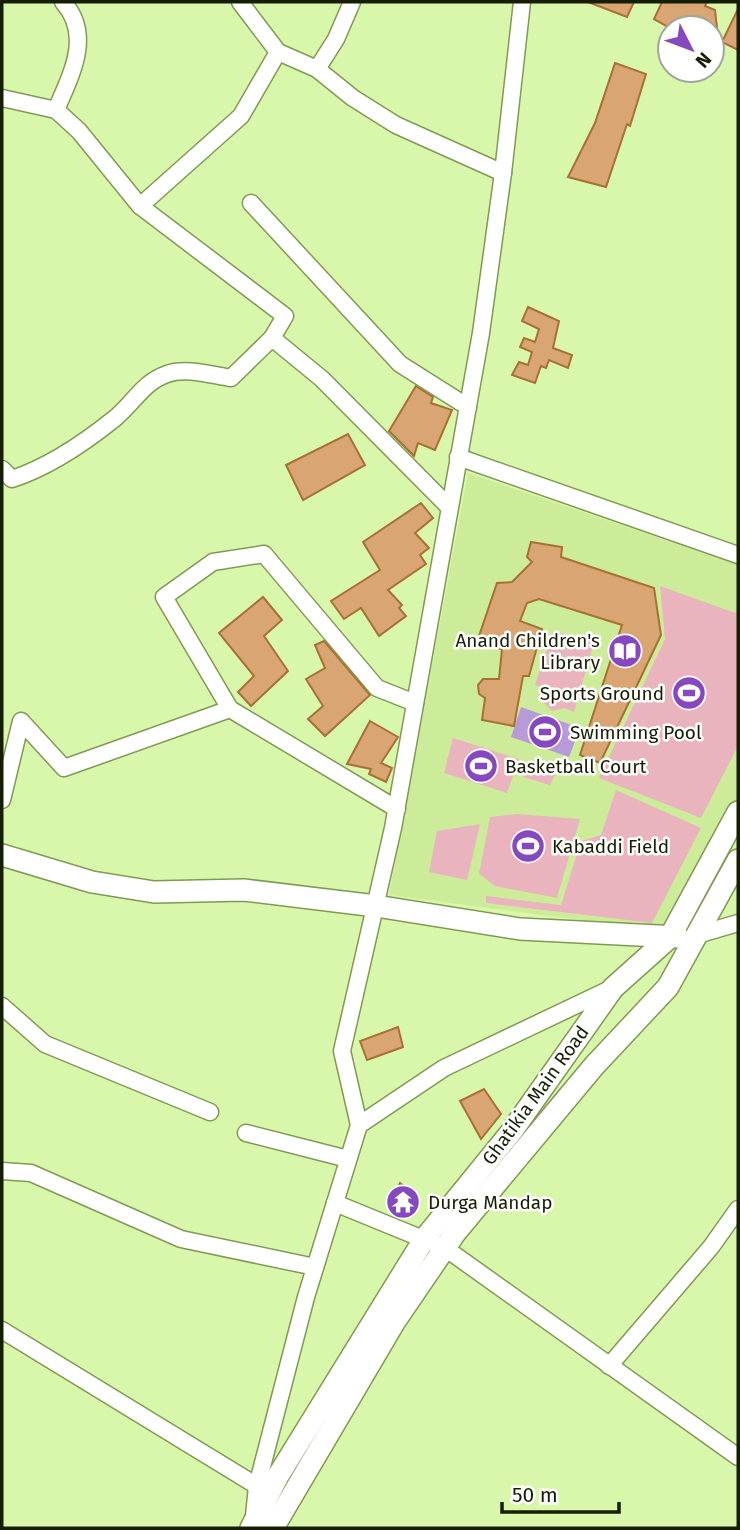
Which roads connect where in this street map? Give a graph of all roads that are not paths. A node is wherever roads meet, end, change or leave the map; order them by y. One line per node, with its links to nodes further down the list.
1 (63, 2): 8 (street)
2 (240, 2): 5 (street)
3 (352, 2): 6 (street)
4 (522, 2): 9 (street)
5 (278, 52): 6 (street); 11 (street)
6 (317, 69): 9 (street)
7 (2, 98): 8 (street)
8 (56, 110): 11 (street)
9 (503, 173): 13 (street)
10 (251, 203): 13 (street)
11 (140, 206): 12 (street)
12 (272, 338): 15 (street); 17 (street)
13 (468, 407): 14 (street)
14 (458, 457): 17 (street); 18 (street)
15 (7, 474): 16 (street)
16 (2, 493)
17 (449, 507): 19 (street)
18 (738, 555)
19 (415, 703): 20 (street); 22 (street)
20 (230, 709): 21 (street); 22 (street)
21 (2, 800)
22 (397, 809): 26 (street)
23 (738, 812): 29 (street, Ghatikia Main Road)
24 (2, 855): 26 (street)
25 (738, 860): 28 (street, Ghatikia Main Road)
26 (376, 906): 29 (street); 33 (street)
27 (738, 923): 28 (street)
28 (697, 935): 29 (street); 40 (street, Ghatikia Main Road)
29 (670, 937): 30 (street, Ghatikia Main Road)
30 (613, 988): 33 (street); 39 (street, Ghatikia Main Road)
31 (2, 1006): 32 (street)
32 (210, 1112)
33 (359, 1125): 35 (street)
34 (246, 1133): 35 (street)
35 (348, 1159): 37 (street)
36 (2, 1171): 41 (street)
37 (335, 1203): 39 (street); 41 (street)
38 (738, 1209): 43 (street)
39 (425, 1238): 40 (street); 46 (street, Ghatikia Main Road)
40 (445, 1248): 43 (street); 46 (street, Ghatikia Main Road)
41 (315, 1267): 45 (street)
42 (2, 1330): 45 (street)
43 (610, 1366): 44 (street)
44 (738, 1457)
45 (257, 1486): 46 (street)
46 (259, 1527)

